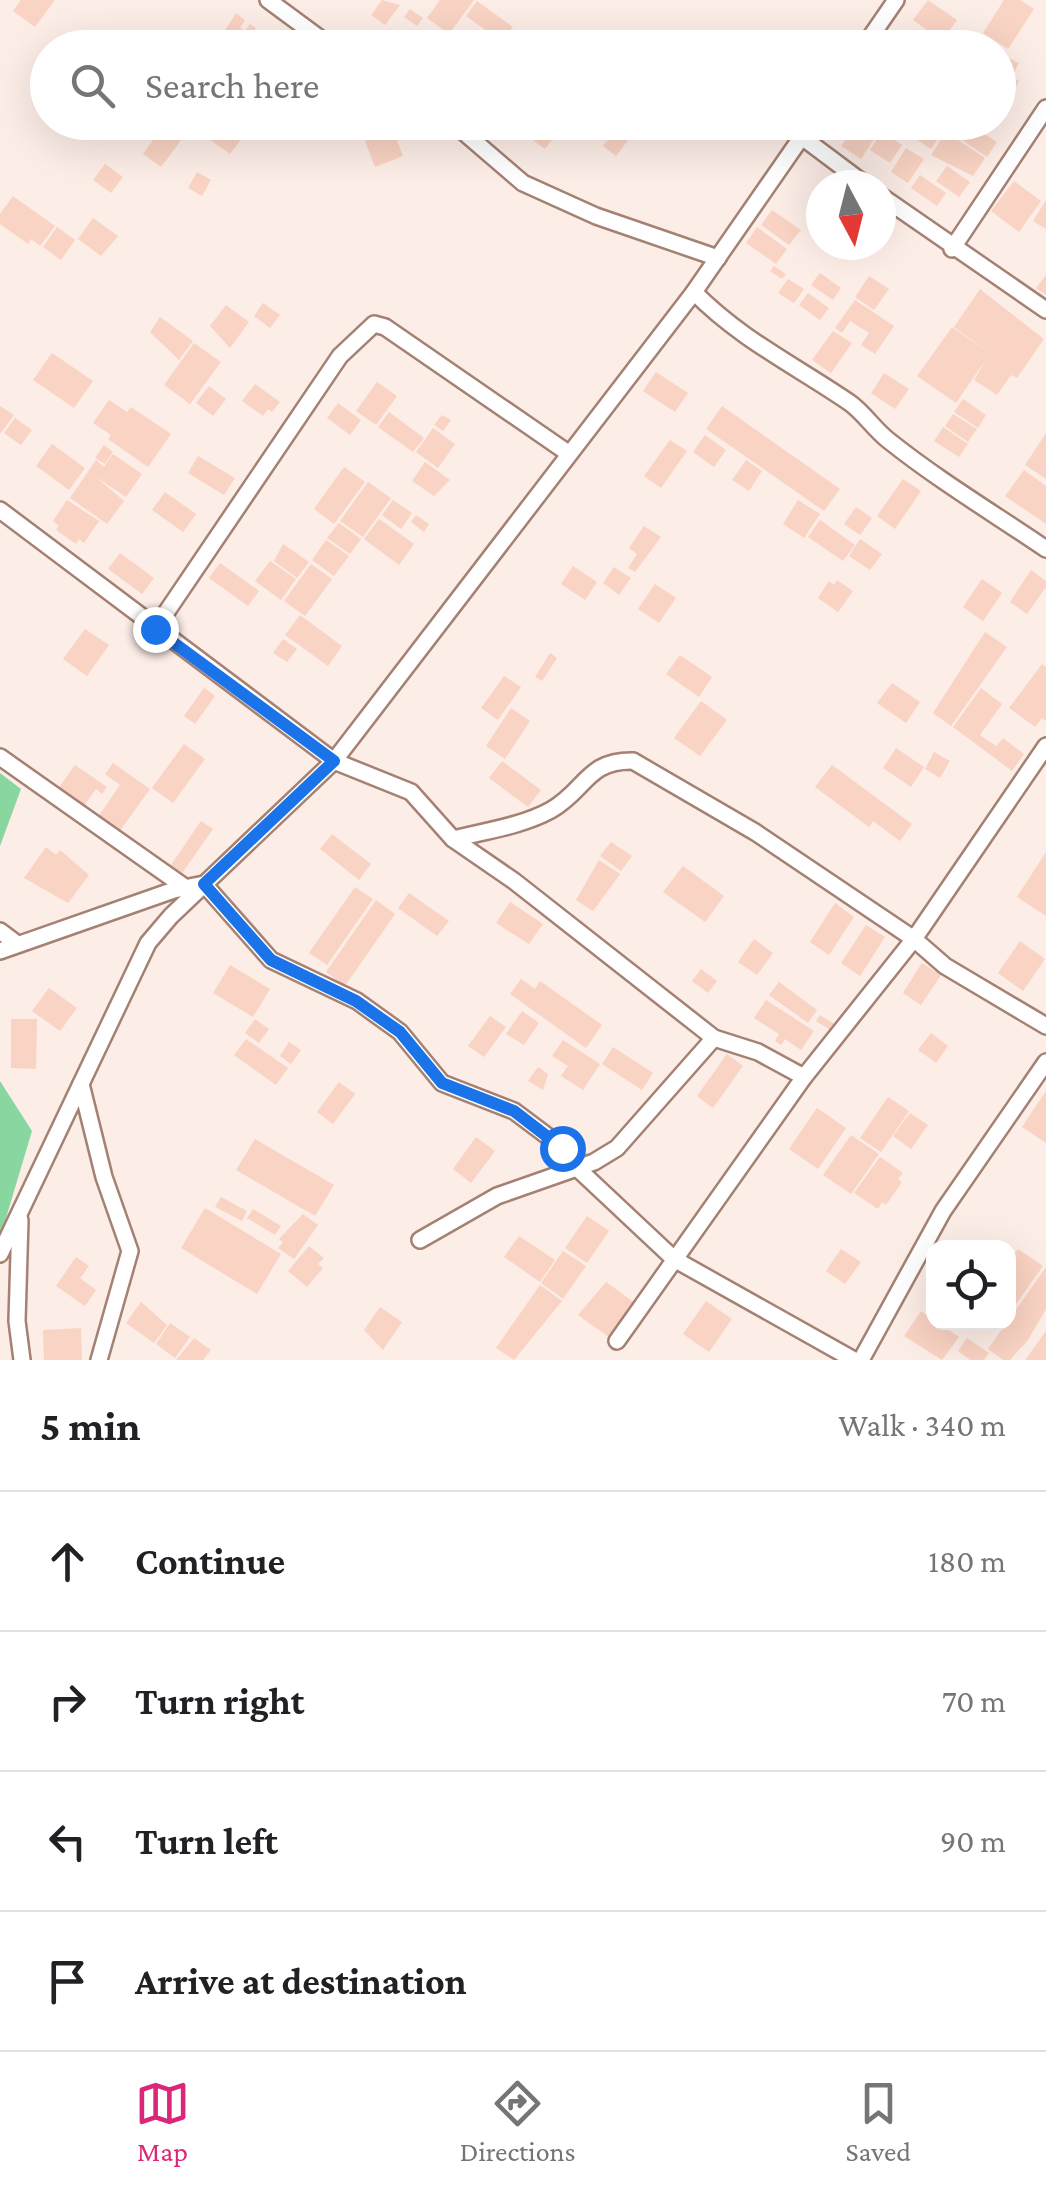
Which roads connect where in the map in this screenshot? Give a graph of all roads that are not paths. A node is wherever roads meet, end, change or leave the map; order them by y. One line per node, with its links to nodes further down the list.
1 (268, 0): 3 (street)
2 (896, 0): 4 (street)
3 (309, 30)
4 (876, 30)
5 (1046, 108): 11 (street)
6 (473, 140): 12 (street)
7 (800, 140): 12 (street)
8 (806, 140): 9 (street)
9 (846, 170)
10 (896, 207): 11 (street)
11 (952, 249): 14 (street)
12 (718, 258): 13 (street)
13 (694, 292): 15 (street); 17 (street)
14 (1046, 310)
15 (568, 453): 18 (street); 21 (street)
16 (0, 510): 18 (street)
17 (1046, 549)
18 (155, 629): 21 (street)
19 (1046, 746): 26 (street)
20 (0, 757): 24 (street)
21 (334, 761): 22 (street); 23 (street)
22 (453, 839): 26 (street); 30 (street)
23 (204, 884): 24 (street); 33 (street); 34 (street)
24 (186, 888): 27 (street)
25 (0, 931): 27 (street)
26 (914, 939): 29 (street); 32 (street)
27 (16, 943): 28 (street)
28 (0, 952)
29 (1046, 1026)
30 (714, 1038): 32 (street); 34 (street)
31 (1046, 1062): 42 (street)
32 (804, 1077): 38 (street)
33 (81, 1084): 35 (street); 41 (street)
34 (577, 1168): 36 (street); 38 (street)
35 (20, 1216): 37 (street); 40 (street)
36 (420, 1240)
37 (0, 1254)
38 (674, 1259): 39 (street); 42 (street)
39 (618, 1341)
40 (22, 1360)
41 (99, 1360)
42 (858, 1360)

